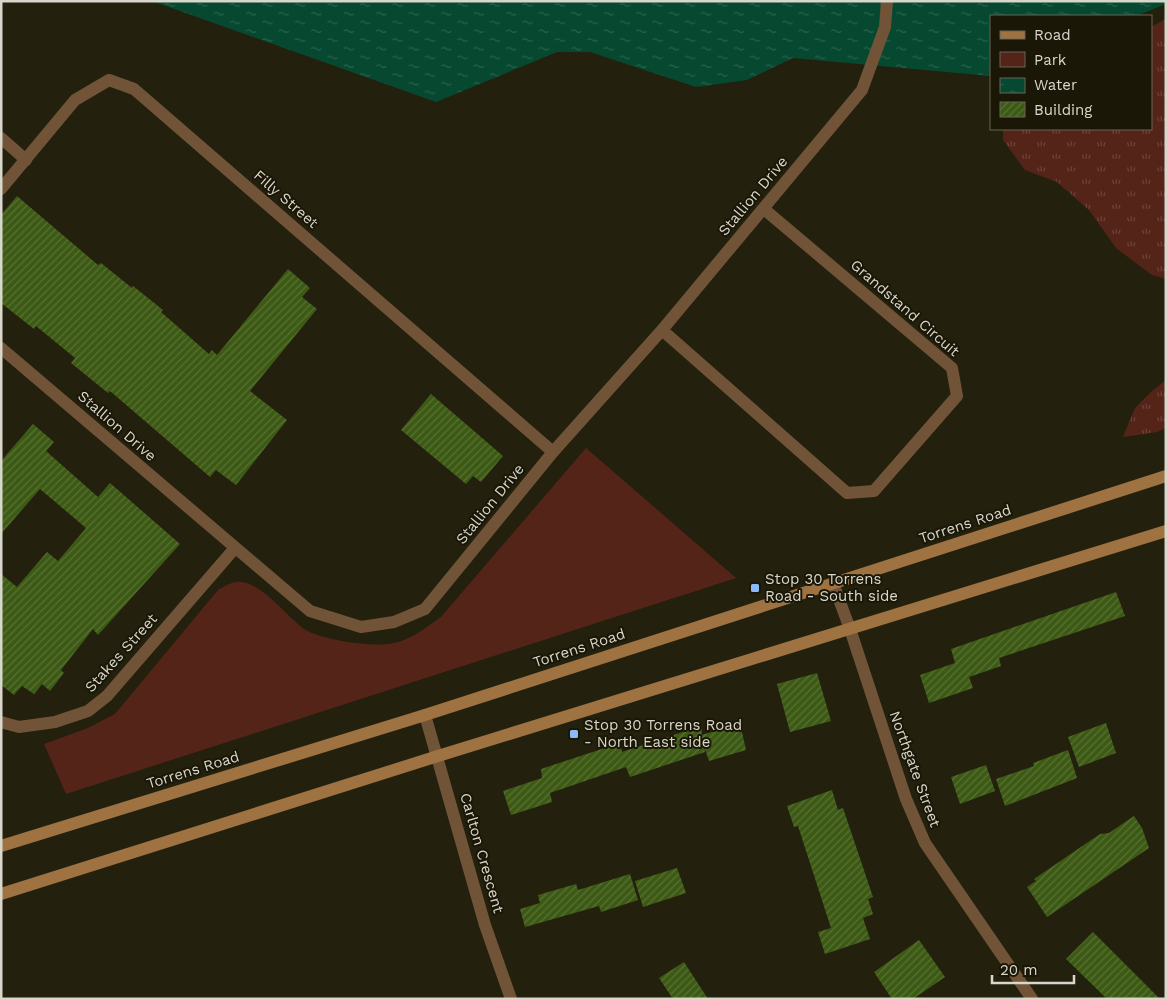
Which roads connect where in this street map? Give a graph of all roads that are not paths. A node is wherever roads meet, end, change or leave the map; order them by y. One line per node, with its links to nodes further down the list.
1 (887, 1): 5 (street, Stallion Drive)
2 (1, 138): 3 (street)
3 (26, 160): 4 (street, Filly Street); 8 (street, Filly Street)
4 (1, 188)
5 (764, 209): 6 (street, Stallion Drive); 6 (street, Grandstand Circuit)
6 (662, 330): 8 (street, Stallion Drive)
7 (1, 348): 11 (street, Stallion Drive)
8 (553, 452): 11 (street, Stallion Drive)
9 (1166, 476): 12 (main road, Torrens Road)
10 (1166, 531): 13 (main road)
11 (235, 548): 15 (street, Stakes Street)
12 (833, 583): 13 (street, Northgate Street); 14 (main road, Torrens Road)
13 (850, 629): 16 (main road); 20 (street, Northgate Street)
14 (425, 715): 16 (street, Carlton Crescent); 17 (main road, Torrens Road)
15 (1, 722)
16 (438, 756): 18 (main road); 19 (street, Carlton Crescent)
17 (1, 846)
18 (1, 894)
19 (511, 999)
20 (1032, 999)

